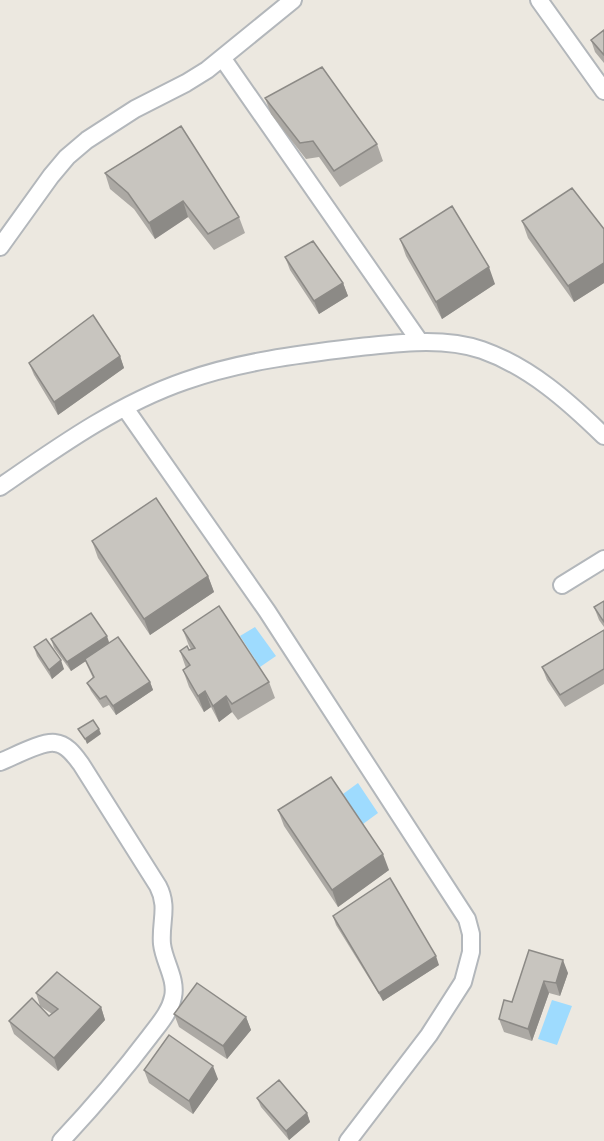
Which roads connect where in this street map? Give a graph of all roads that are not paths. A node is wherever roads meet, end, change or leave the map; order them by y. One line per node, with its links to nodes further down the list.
1 (293, 0): 3 (street)
2 (539, 0): 4 (street)
3 (223, 58): 5 (street); 6 (street)
4 (604, 91)
5 (0, 247)
6 (420, 342): 7 (street); 8 (street)
7 (125, 408): 9 (street); 14 (street)
8 (604, 436)
9 (0, 487)
10 (604, 559): 11 (street)
11 (562, 585)
12 (0, 762): 13 (street)
13 (61, 1141)
14 (348, 1141)

